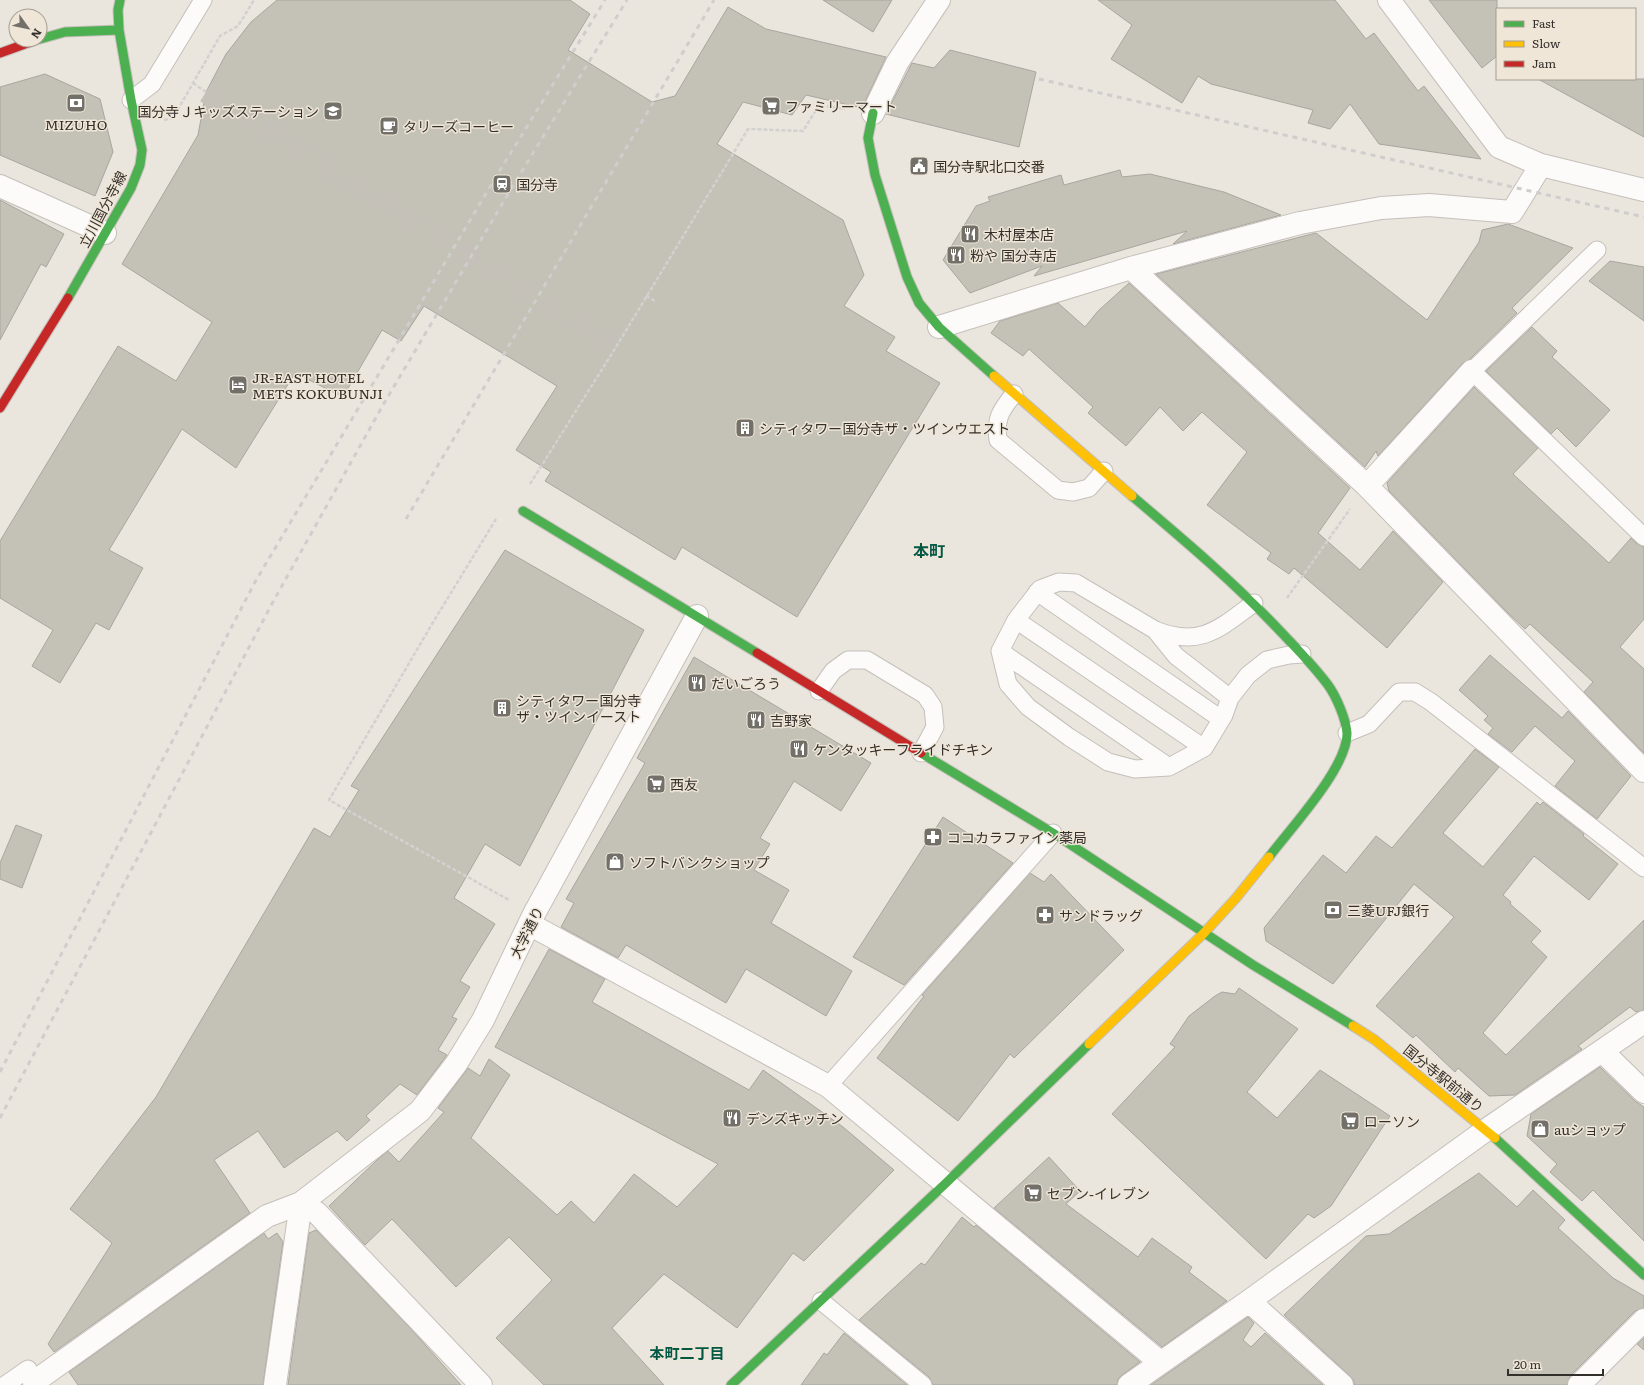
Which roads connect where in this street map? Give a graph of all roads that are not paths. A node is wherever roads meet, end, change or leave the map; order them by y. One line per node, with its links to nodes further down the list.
1 (120, 0): 5 (street, 立川国分寺線)
2 (203, 0): 9 (lane)
3 (939, 0): 10 (street)
4 (1389, 0): 11 (street)
5 (119, 30): 6 (street); 9 (street, 立川国分寺線)
6 (48, 37)
7 (14, 48): 8 (street)
8 (0, 53)
9 (131, 100): 14 (street, 立川国分寺線)
10 (873, 113): 17 (street)
11 (1541, 165): 13 (street); 16 (street)
12 (0, 186): 14 (street)
13 (1644, 190)
14 (105, 233): 20 (street, 立川国分寺線)
15 (1597, 250): 18 (lane)
16 (1131, 268): 17 (street); 22 (street)
17 (939, 327): 19 (street)
18 (1472, 371): 22 (street); 24 (lane)
19 (1014, 394): 21 (street); 21 (lane)
20 (3, 398)
21 (1104, 471): 26 (street)
22 (1367, 486): 39 (street)
23 (523, 511): 27 (street, 国分寺駅前通り)
24 (1644, 537)
25 (1038, 592): 28 (lane); 29 (lane); 34 (lane)
26 (1254, 603): 29 (lane); 31 (street)
27 (697, 616): 32 (street, 国分寺駅前通り); 42 (street, 大学通り)
28 (1016, 620): 30 (lane); 36 (lane)
29 (1155, 630): 33 (lane)
30 (1000, 651): 38 (lane); 38 (lane)
31 (1302, 654): 33 (lane); 35 (street)
32 (819, 691): 37 (street, 国分寺駅前通り); 37 (lane)
33 (1230, 698): 34 (lane)
34 (1221, 719): 36 (lane)
35 (1347, 733): 41 (lane); 43 (street)
36 (1204, 748): 38 (lane)
37 (921, 753): 40 (street, 国分寺駅前通り)
38 (1169, 767)
39 (1644, 771)
40 (1054, 833): 43 (street, 国分寺駅前通り); 46 (lane)
41 (1644, 868)
42 (532, 919): 46 (street); 50 (street, 大学通り)
43 (1204, 933): 48 (street, 国分寺駅前通り); 49 (street)
44 (1644, 1022): 45 (street)
45 (1602, 1051): 47 (street); 48 (street)
46 (828, 1086): 49 (street)
47 (1644, 1092)
48 (1486, 1130): 51 (street, 国分寺駅前通り); 53 (street)
49 (946, 1183): 52 (street); 55 (street)
50 (301, 1203): 56 (street, 大学通り); 58 (street); 59 (street)
51 (1644, 1275)
52 (821, 1301): 60 (street); 61 (lane)
53 (1249, 1301): 55 (street); 63 (street)
54 (1644, 1320): 64 (street)
55 (1160, 1362): 62 (street)
56 (35, 1384): 57 (lane)
57 (5, 1385)
58 (275, 1385)
59 (481, 1385)
60 (731, 1385)
61 (923, 1385)
62 (1129, 1385)
63 (1342, 1385)
64 (1579, 1385)

